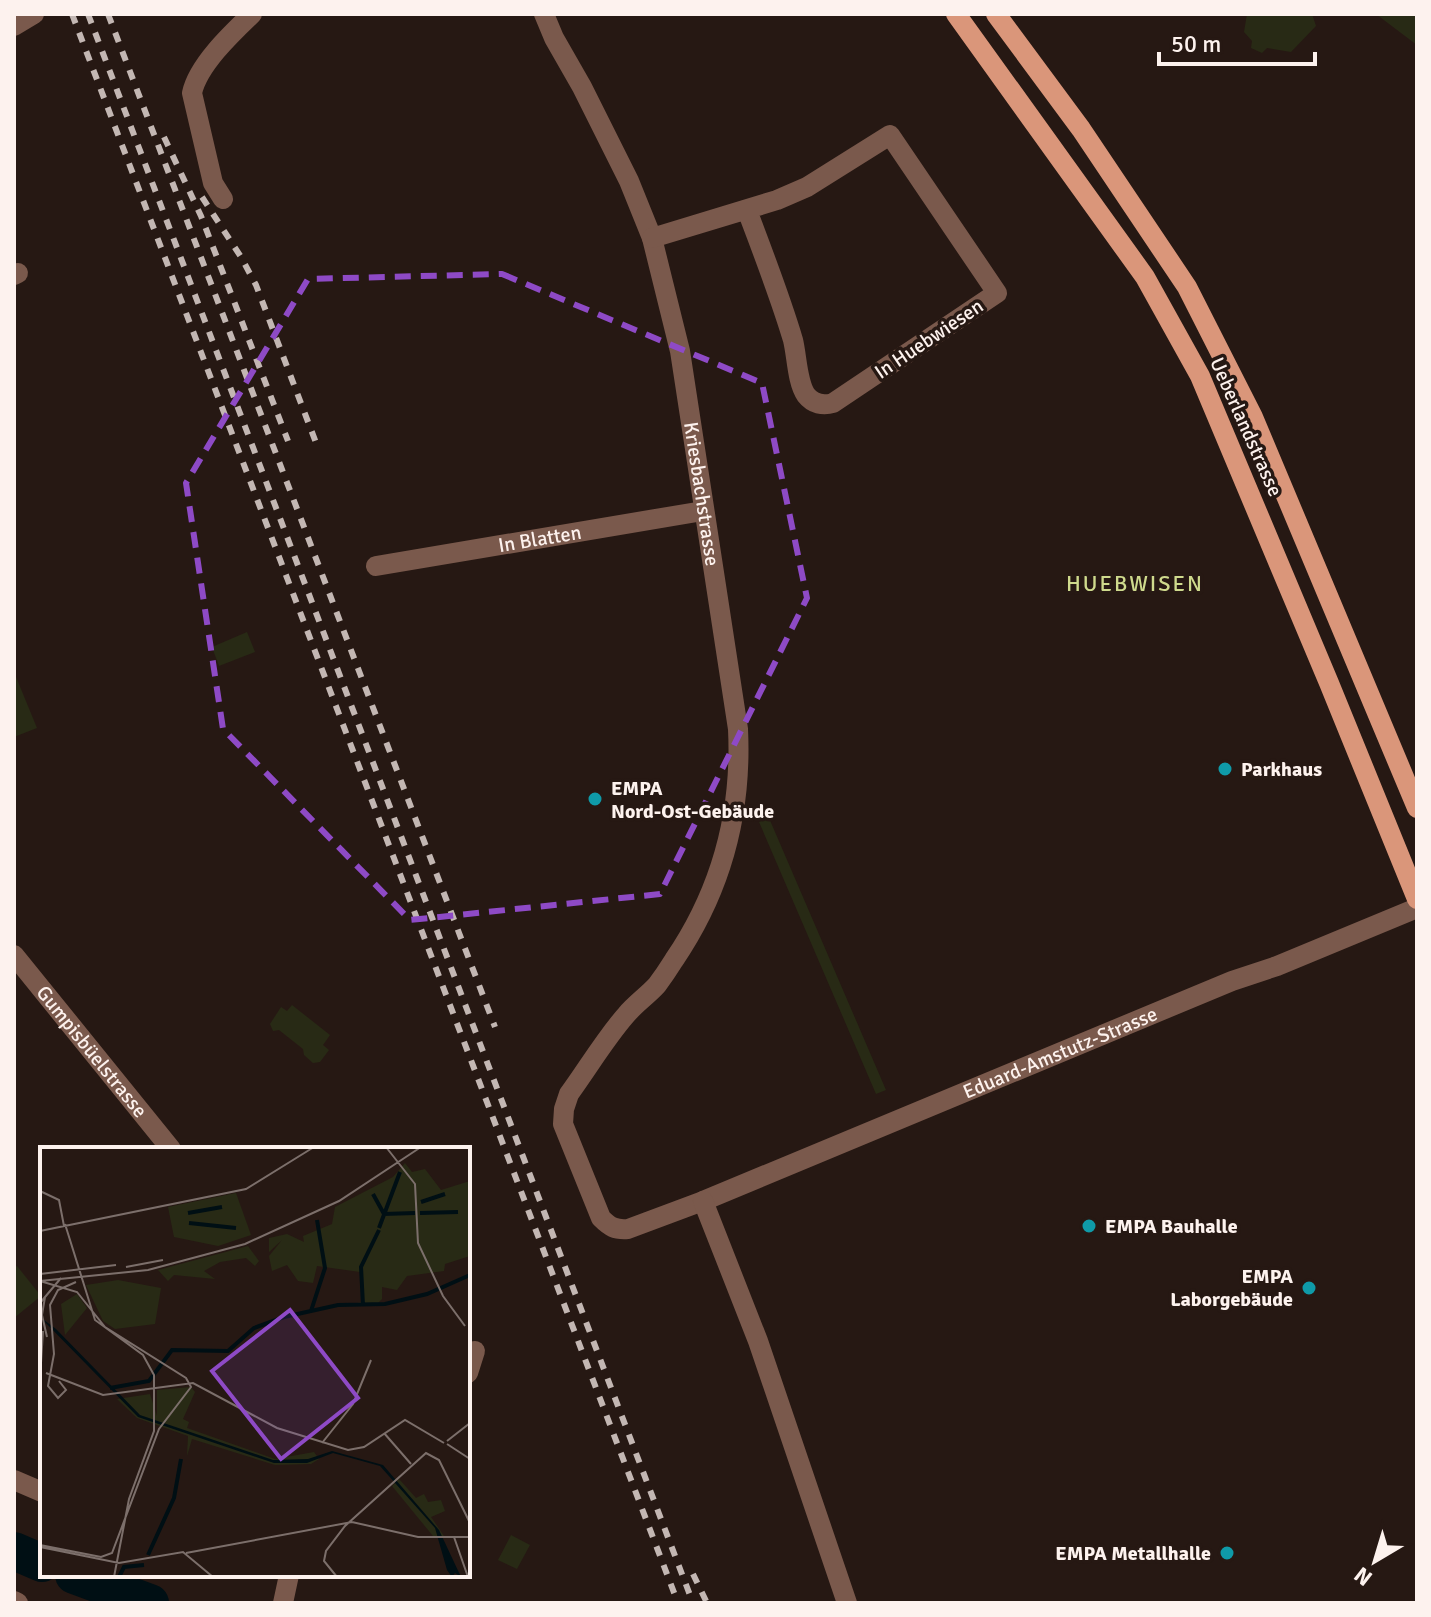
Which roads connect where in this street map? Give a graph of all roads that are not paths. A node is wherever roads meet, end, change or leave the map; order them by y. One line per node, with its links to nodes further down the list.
1 (34, 14): 6 (street)
2 (252, 14): 7 (street)
3 (544, 14): 9 (street, Kriesbachstrasse)
4 (956, 14): 13 (main road, Ueberlandstrasse)
5 (996, 14): 12 (main road, Ueberlandstrasse)
6 (14, 26)
7 (223, 199)
8 (747, 210): 8 (street, In Huebwiesen); 9 (street, In Huebwiesen)
9 (652, 238): 10 (street, Kriesbachstrasse)
10 (703, 511): 11 (street, In Blatten); 16 (street, Kriesbachstrasse)
11 (376, 566)
12 (1417, 808)
13 (1417, 899)
14 (1417, 908): 18 (street, Eduard-Amstutz-Strasse)
15 (14, 955): 17 (street, Gumpisbüelstrasse)
16 (658, 984): 18 (street, Eduard-Amstutz-Strasse)
17 (169, 1147)
18 (703, 1201): 25 (street)
19 (475, 1351): 20 (street)
20 (470, 1367)
21 (14, 1480): 22 (street)
22 (40, 1491)
23 (289, 1577): 24 (street)
24 (283, 1603)
25 (847, 1603)

